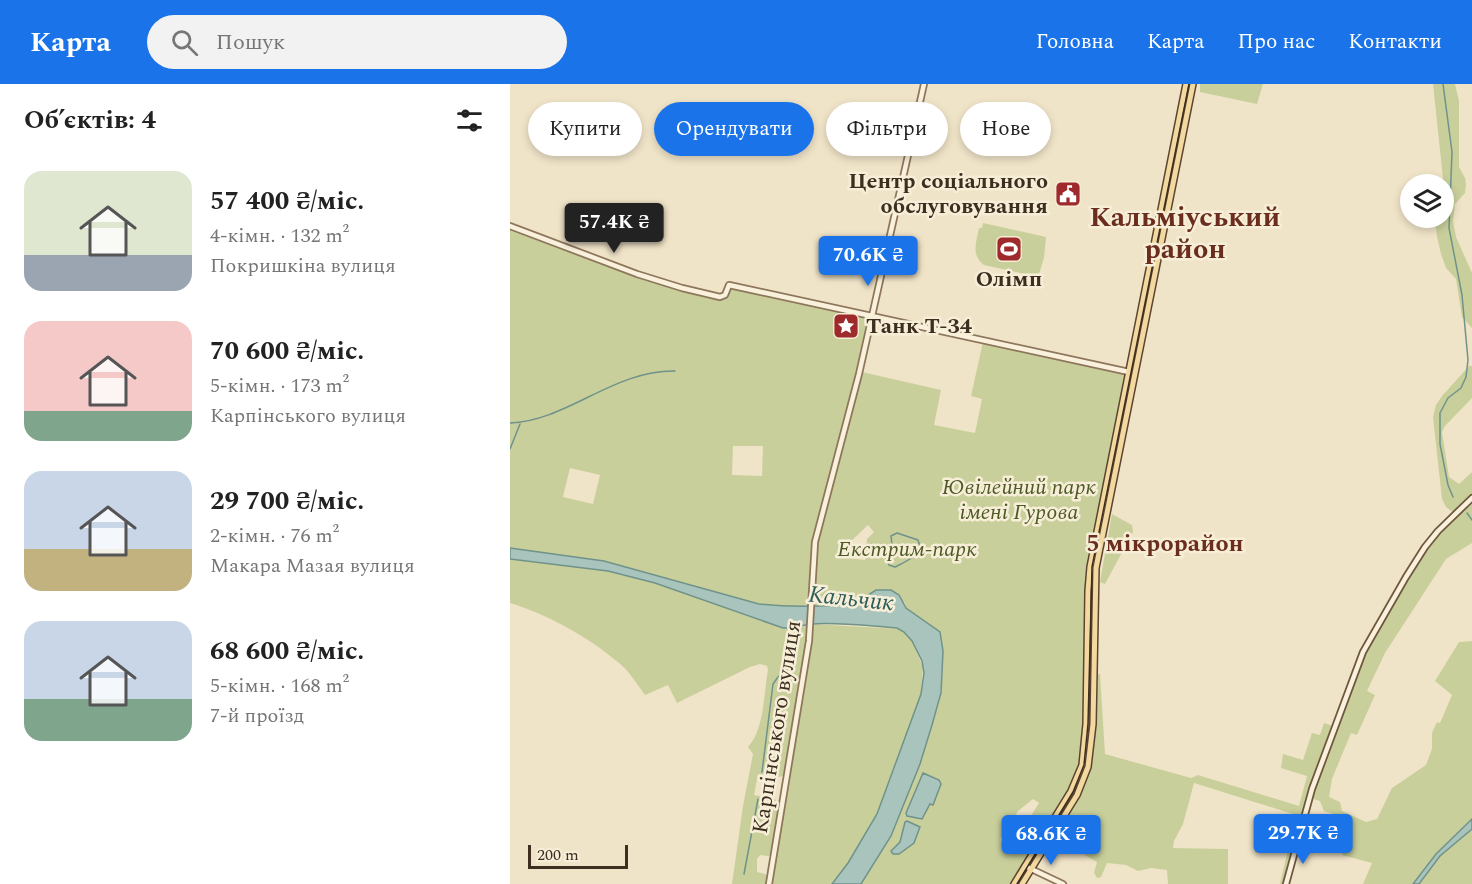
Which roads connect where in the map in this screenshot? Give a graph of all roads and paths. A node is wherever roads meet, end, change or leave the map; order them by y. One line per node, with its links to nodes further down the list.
1 (924, 84): 6 (street, Карпінського вулиця)
2 (1186, 84): 4 (main road)
3 (1193, 84): 4 (main road)
4 (1161, 224): 7 (main road)
5 (510, 226): 6 (street)
6 (873, 316): 7 (street); 10 (street, Карпінського вулиця)
7 (1132, 372): 9 (main road)
8 (1472, 498): 14 (street)
9 (1028, 868): 11 (main road); 12 (main road); 13 (street)
10 (769, 884)
11 (1014, 884)
12 (1022, 884)
13 (1063, 884)
14 (1287, 884)

